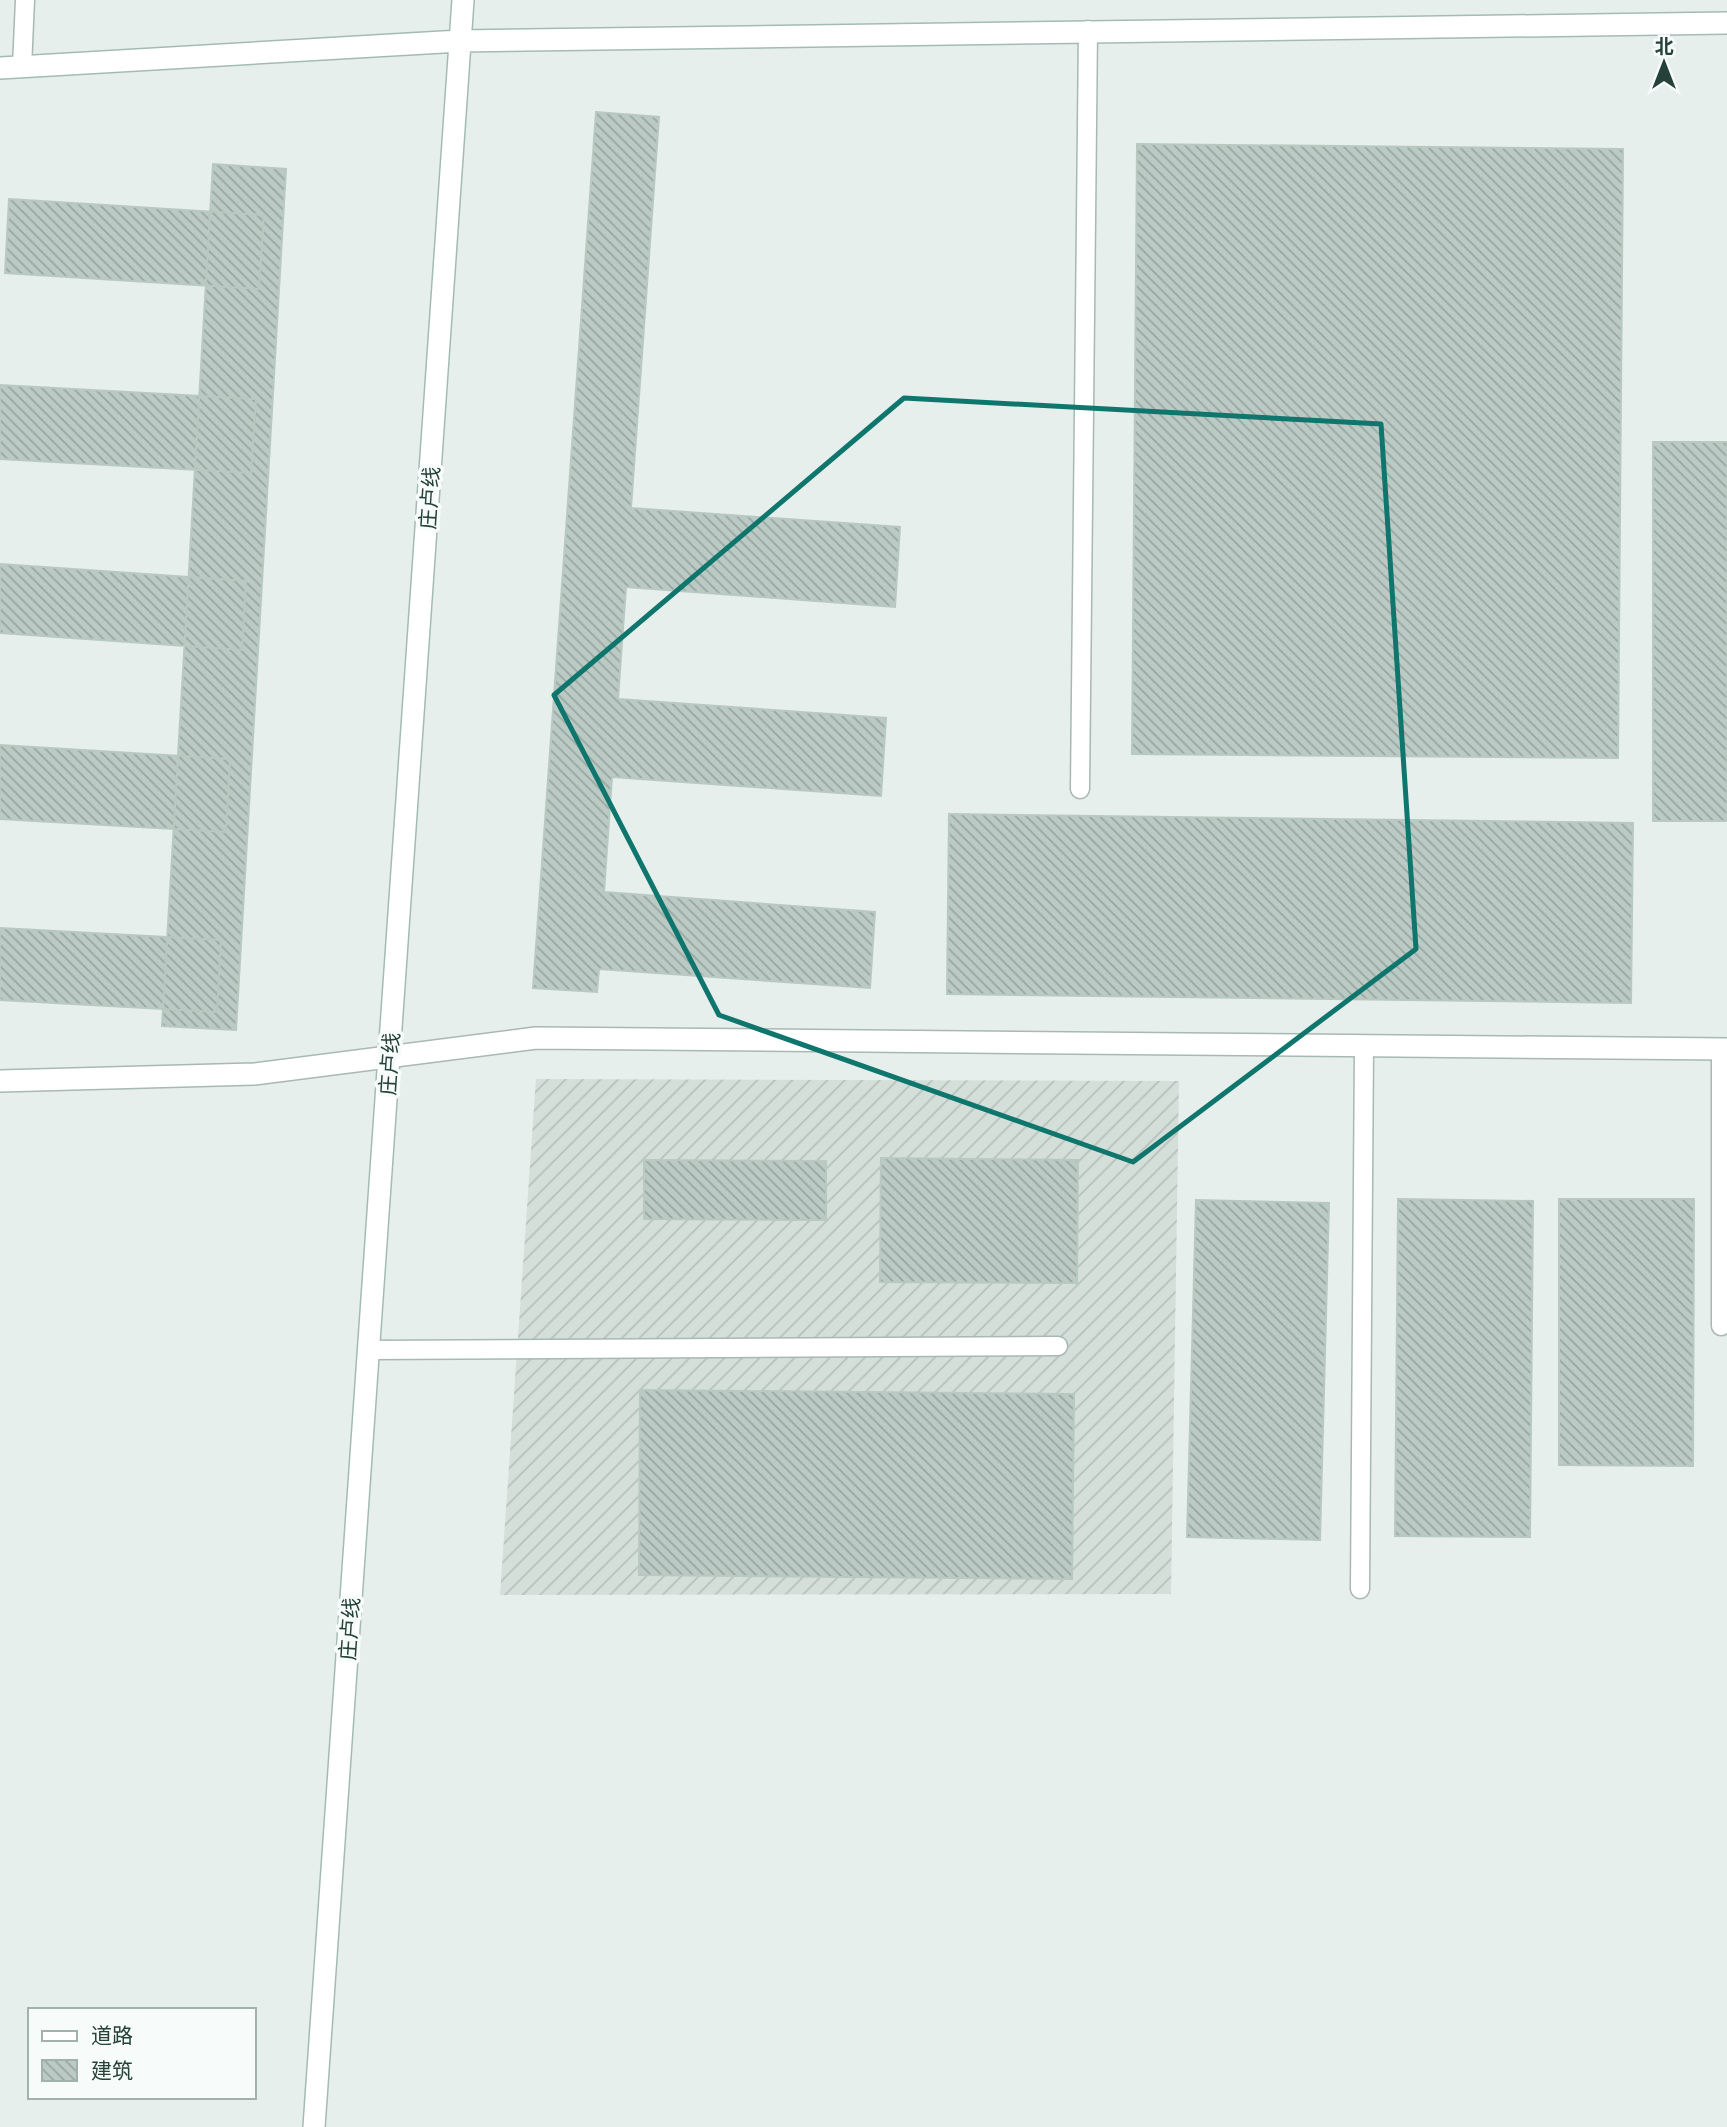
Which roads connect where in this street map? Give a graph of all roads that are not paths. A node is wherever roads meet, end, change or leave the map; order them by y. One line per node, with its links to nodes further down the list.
1 (25, 0): 6 (lane)
2 (463, 0): 5 (street, 庄卢线)
3 (1727, 23): 4 (street)
4 (1088, 30): 5 (street); 8 (lane)
5 (460, 41): 6 (street); 11 (street, 庄卢线)
6 (22, 67): 7 (street)
7 (0, 68)
8 (1080, 789)
9 (1364, 1046): 10 (street); 11 (street); 16 (lane)
10 (1724, 1049): 13 (lane)
11 (390, 1057): 12 (street); 15 (street, 庄卢线)
12 (0, 1081)
13 (1721, 1326)
14 (1058, 1346): 15 (lane)
15 (369, 1350): 17 (street, 庄卢线)
16 (1360, 1589)
17 (314, 2127)

